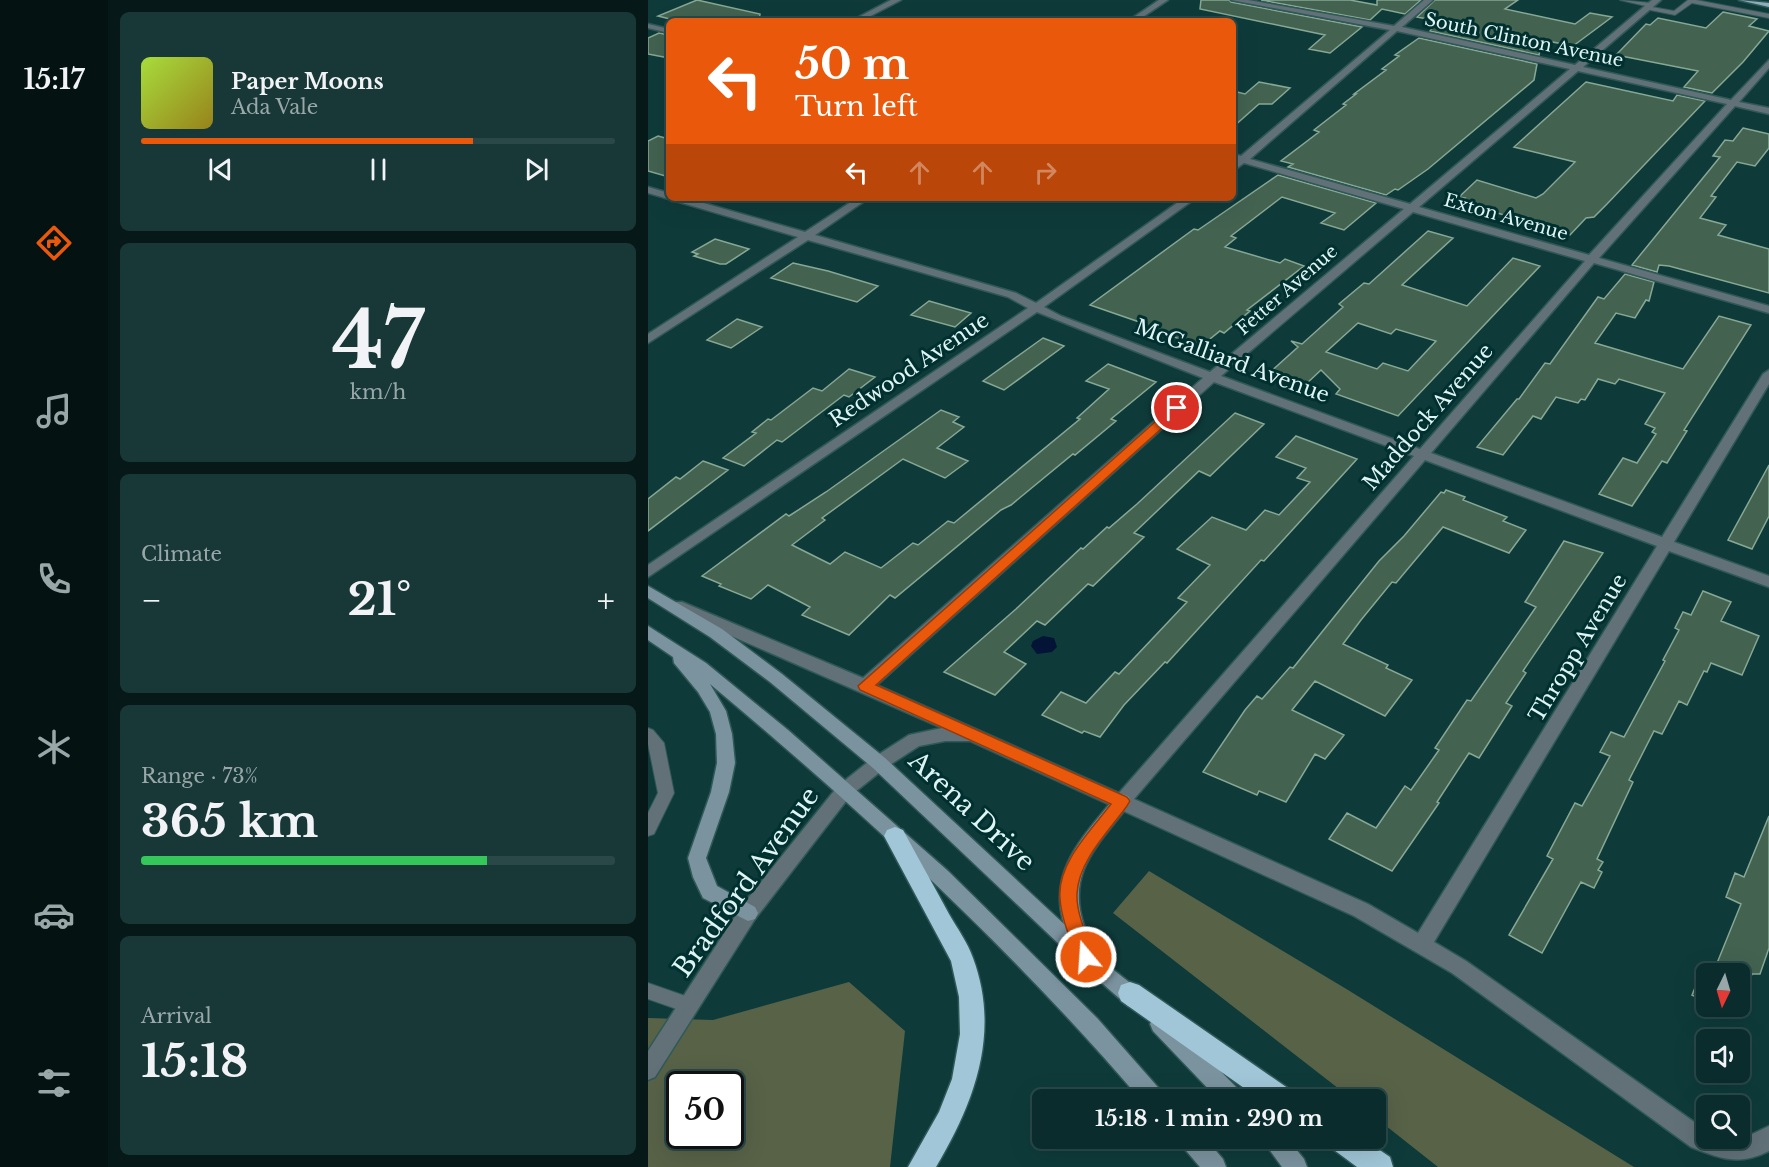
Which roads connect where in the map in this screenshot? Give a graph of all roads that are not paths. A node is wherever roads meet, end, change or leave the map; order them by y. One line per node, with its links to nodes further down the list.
1 (897, 0): 11 (street)
2 (1164, 0): 12 (street)
3 (1235, 0): 14 (street, South Clinton Avenue)
4 (1429, 0): 14 (street)
5 (1623, 0): 8 (lane)
6 (1743, 0): 9 (main road)
7 (1717, 2): 8 (lane); 10 (lane)
8 (1652, 5): 17 (street, Fetter Avenue)
9 (1769, 5)
10 (1769, 16)
11 (861, 18)
12 (1137, 18)
13 (648, 26): 15 (street)
14 (1394, 28): 17 (street, South Clinton Avenue); 21 (street)
15 (666, 30)
16 (1769, 63): 18 (street, Maddock Avenue)
17 (1577, 69): 18 (street, South Clinton Avenue); 28 (street, Fetter Avenue)
18 (1734, 104): 19 (street, South Clinton Avenue); 30 (street, Maddock Avenue)
19 (1769, 111)
20 (1236, 158): 21 (street, Exton Avenue)
21 (1245, 159): 22 (street); 28 (street, Exton Avenue)
22 (1236, 166)
23 (648, 190): 24 (street)
24 (666, 195)
25 (686, 201): 29 (street, McGalliard Avenue)
26 (859, 201): 29 (street)
27 (1187, 201): 31 (street, Redwood Avenue)
28 (1411, 207): 30 (street, Exton Avenue); 35 (street, Fetter Avenue)
29 (806, 235): 31 (street, McGalliard Avenue); 33 (street)
30 (1592, 259): 32 (street, Exton Avenue); 36 (street, Maddock Avenue)
31 (1036, 307): 35 (street, McGalliard Avenue); 38 (street, Redwood Avenue)
32 (1769, 310)
33 (648, 339)
34 (1769, 374): 37 (street, Thropp Avenue)
35 (1212, 377): 36 (street, McGalliard Avenue); 43 (street, Fetter Avenue)
36 (1422, 454): 37 (street, McGalliard Avenue); 48 (street, Maddock Avenue)
37 (1666, 544): 39 (street, McGalliard Avenue); 52 (street, Thropp Avenue)
38 (648, 572)
39 (1769, 582)
40 (654, 595): 43 (street); 46 (main road, Arena Drive)
41 (648, 632): 42 (main road)
42 (671, 647): 47 (main road); 51 (main road)
43 (865, 686): 45 (street)
44 (648, 734): 49 (lane)
45 (977, 736): 46 (street, Bradford Avenue); 48 (street)
46 (879, 763): 47 (street, Bradford Avenue); 53 (main road, Arena Drive)
47 (844, 791): 50 (main road); 51 (street, Bradford Avenue)
48 (1122, 801): 52 (street); 53 (main road)
49 (648, 829)
50 (895, 836): 58 (main road); 65 (highway)
51 (748, 914): 56 (street, Bradford Avenue)
52 (1422, 944): 61 (street)
53 (1086, 957): 55 (main road, Arena Drive)
54 (648, 991): 56 (lane)
55 (1130, 993): 59 (main road, Arena Drive); 60 (highway)
56 (688, 1005): 57 (street, Bradford Avenue)
57 (648, 1070)
58 (1145, 1089)
59 (1223, 1089)
60 (1267, 1089)
61 (1769, 1137)
62 (1199, 1149): 66 (main road)
63 (1281, 1149): 67 (main road)
64 (1355, 1149): 68 (highway)
65 (921, 1167)
66 (1215, 1167)
67 (1296, 1167)
68 (1380, 1167)

